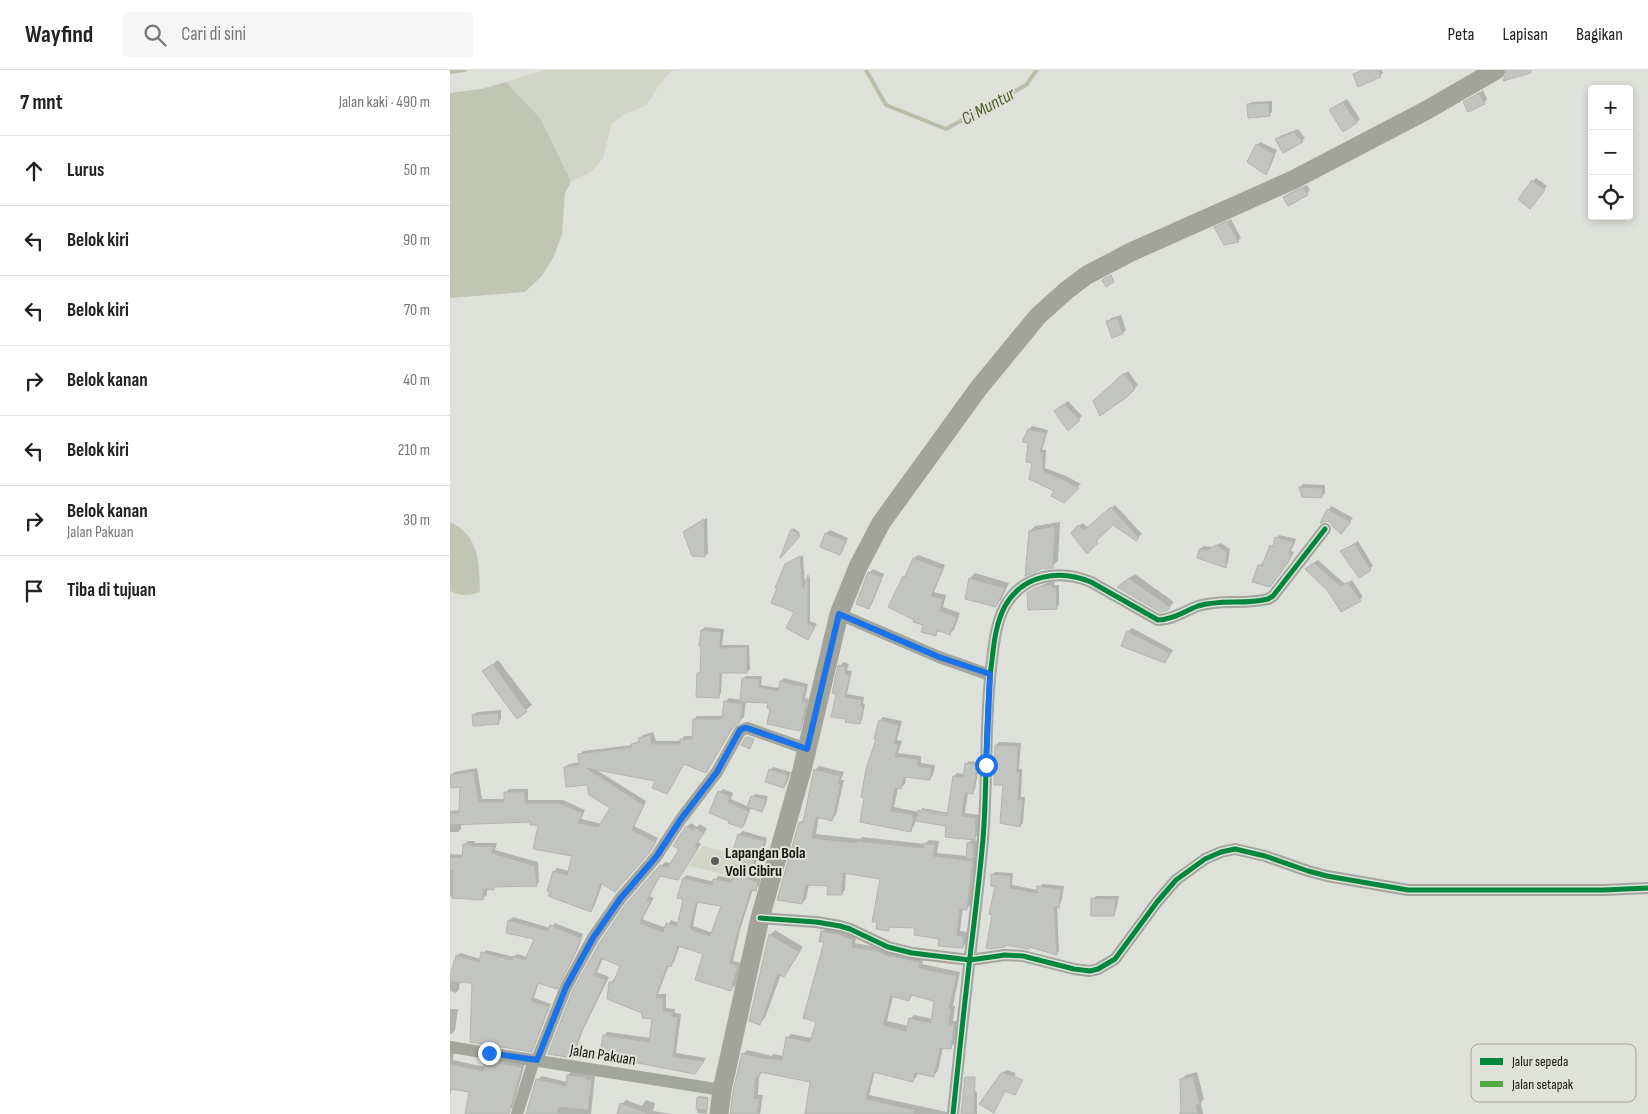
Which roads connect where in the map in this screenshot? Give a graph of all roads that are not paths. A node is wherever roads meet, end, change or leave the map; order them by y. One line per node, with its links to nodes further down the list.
1 (1496, 70): 3 (main road)
2 (1325, 528): 4 (street)
3 (839, 614): 4 (street); 5 (main road)
4 (990, 674): 8 (street)
5 (807, 749): 7 (main road); 10 (street)
6 (1648, 888): 8 (street)
7 (760, 918): 8 (street); 11 (main road)
8 (970, 960): 14 (street)
9 (450, 1047): 10 (street, Jalan Pakuan)
10 (536, 1060): 11 (street, Jalan Pakuan); 12 (street)
11 (722, 1090): 13 (main road)
12 (517, 1114)
13 (719, 1114)
14 (953, 1114)

